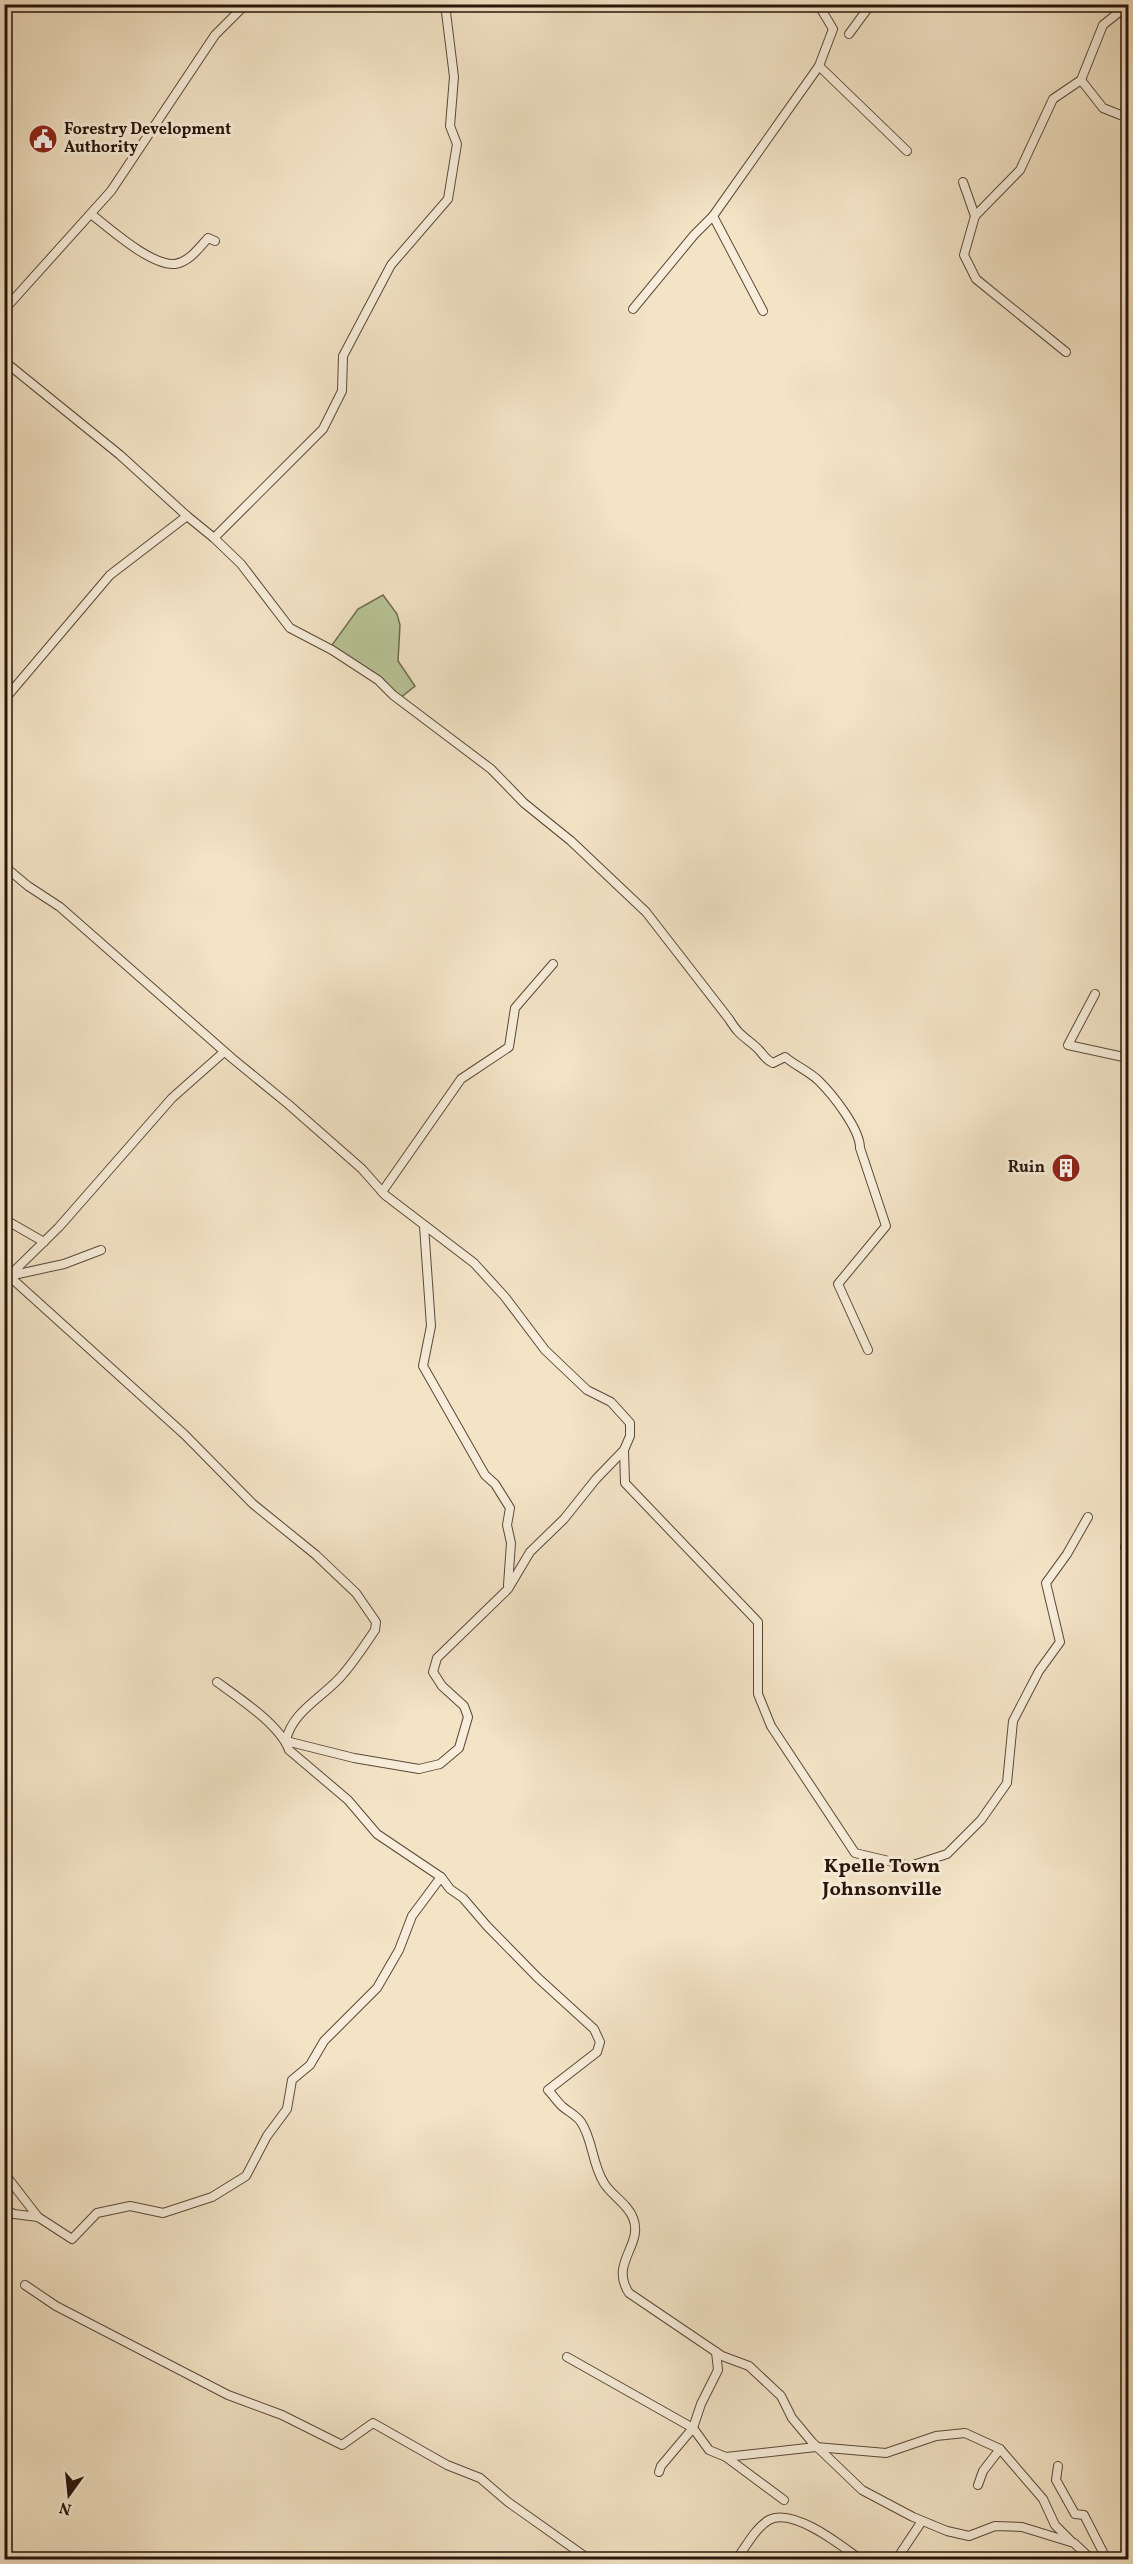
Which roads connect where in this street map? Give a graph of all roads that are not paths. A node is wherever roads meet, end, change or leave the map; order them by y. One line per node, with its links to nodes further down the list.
1 (246, 4): 12 (street)
2 (445, 4): 22 (street)
3 (818, 4): 7 (street)
4 (871, 4): 6 (street)
5 (1128, 5): 8 (street)
6 (849, 34)
7 (819, 66): 10 (street); 13 (street)
8 (1081, 80): 9 (street); 14 (street)
9 (1128, 118)
10 (907, 151)
11 (963, 182): 14 (street)
12 (91, 214): 15 (street); 17 (street)
13 (713, 216): 16 (street); 18 (street)
14 (975, 216): 19 (street)
15 (215, 240)
16 (633, 309)
17 (4, 310)
18 (763, 311)
19 (1066, 352)
20 (4, 361): 21 (street)
21 (186, 516): 22 (street); 23 (street)
22 (214, 538): 35 (street)
23 (4, 700)
24 (4, 866): 27 (street)
25 (553, 963): 29 (street)
26 (1095, 994): 28 (street)
27 (225, 1052): 29 (street); 32 (street)
28 (1128, 1058)
29 (382, 1192): 31 (street)
30 (4, 1219): 32 (street)
31 (424, 1226): 36 (street); 38 (street)
32 (44, 1242): 34 (street)
33 (101, 1250): 34 (street)
34 (7, 1274): 40 (street)
35 (868, 1350)
36 (624, 1450): 37 (street); 38 (street)
37 (1088, 1517)
38 (508, 1588): 40 (street)
39 (217, 1682): 40 (street)
40 (286, 1741): 41 (street)
41 (441, 1877): 44 (street); 46 (street)
42 (4, 2173): 44 (street)
43 (4, 2209): 44 (street)
44 (38, 2217)
45 (25, 2285): 58 (street)
46 (716, 2352): 48 (street); 49 (street)
47 (567, 2357): 48 (street)
48 (693, 2428): 51 (street); 53 (street)
49 (816, 2446): 50 (street); 51 (street); 56 (street)
50 (1000, 2449): 54 (street); 57 (street)
51 (726, 2457): 55 (street)
52 (1058, 2466): 63 (street)
53 (659, 2472)
54 (978, 2485)
55 (784, 2500)
56 (922, 2521): 57 (street); 61 (street)
57 (1074, 2543): 62 (street)
58 (590, 2559)
59 (736, 2559): 60 (street)
60 (861, 2559)
61 (896, 2559)
62 (1092, 2559)
63 (1107, 2559)

